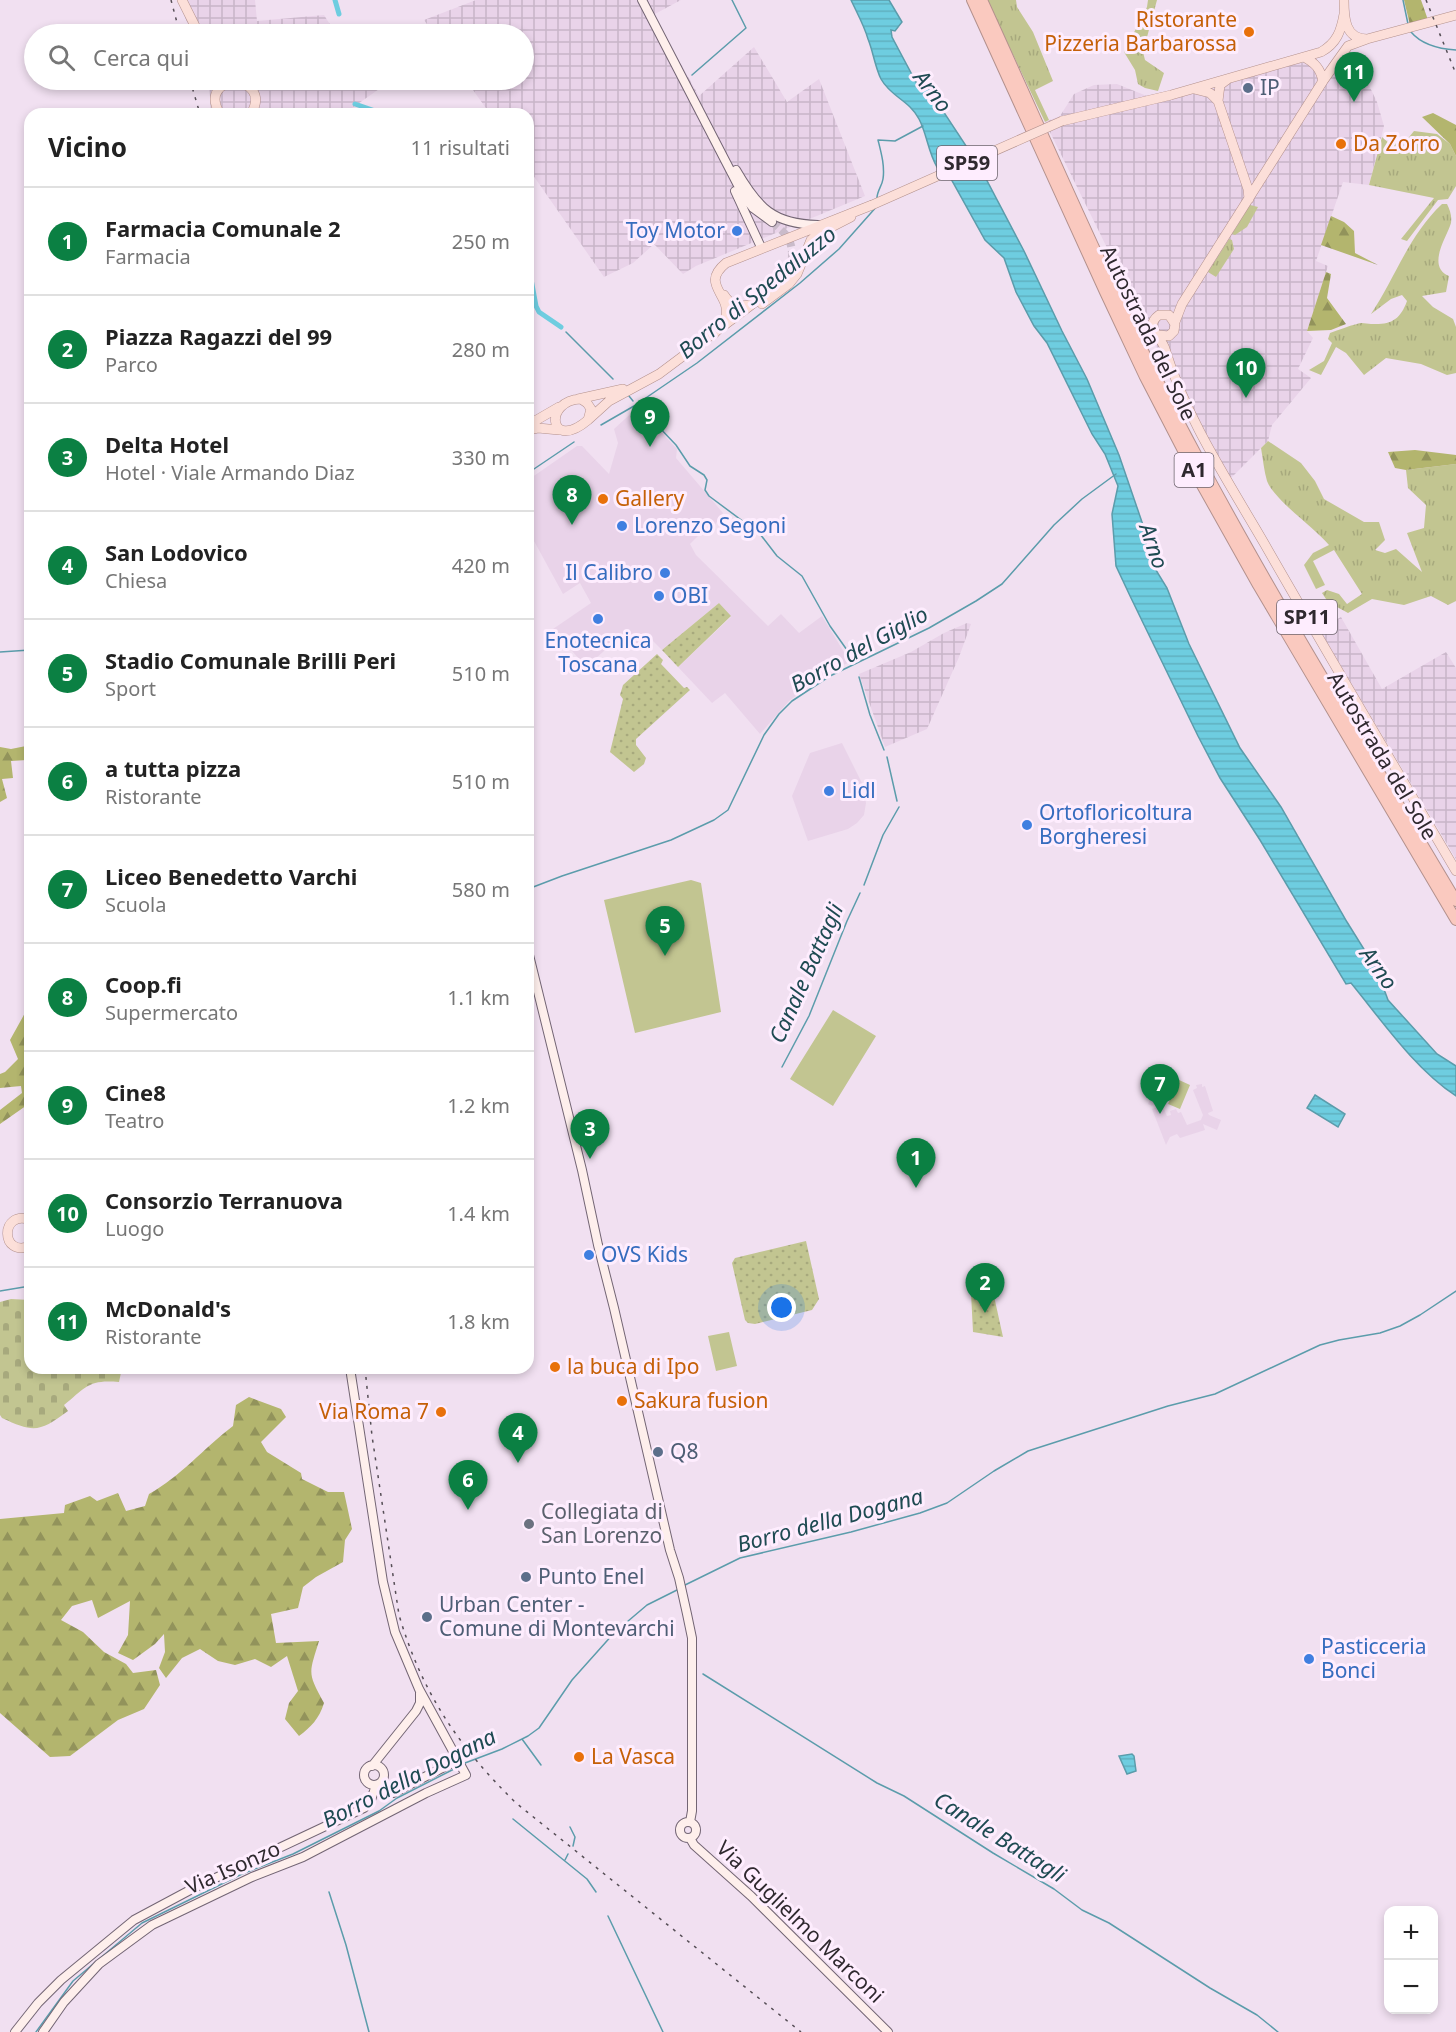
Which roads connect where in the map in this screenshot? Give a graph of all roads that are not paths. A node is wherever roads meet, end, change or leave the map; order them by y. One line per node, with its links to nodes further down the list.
1 (182, 0): 8 (main road)
2 (642, 0): 19 (street)
3 (972, 0): 47 (highway, Autostrada del Sole / A1)
4 (982, 0): 46 (highway, Autostrada del Sole / A1)
5 (1344, 0): 6 (main road)
6 (1344, 14): 9 (main road); 10 (main road)
7 (1456, 15): 9 (main road)
8 (195, 24)
9 (1367, 39): 12 (main road)
10 (1304, 57): 11 (main road); 12 (main road)
11 (1230, 78): 13 (main road); 16 (main road)
12 (1323, 81): 21 (main road)
13 (1194, 89): 16 (main road); 23 (main road, SP59, bridge)
14 (218, 90): 17 (main road)
15 (251, 90): 18 (main road)
16 (1218, 100): 20 (main road)
17 (217, 108)
18 (253, 108)
19 (717, 143): 25 (street); 26 (street); 27 (street)
20 (1241, 169): 21 (main road); 22 (main road)
21 (1266, 172): 22 (main road)
22 (1249, 199): 30 (main road)
23 (872, 205): 24 (main road); 26 (main road, SP59)
24 (857, 213): 31 (main road); 31 (main road)
25 (772, 222)
26 (819, 225): 36 (main road, SP59)
27 (759, 244)
28 (791, 268): 29 (street)
29 (766, 294): 31 (main road)
30 (1182, 304): 32 (main road); 33 (main road)
31 (747, 308): 36 (main road)
32 (1166, 314): 33 (main road); 35 (main road)
33 (1175, 322): 34 (main road)
34 (1172, 333): 35 (main road); 37 (main road, SP11)
35 (1158, 335): 37 (main road, SP11)
36 (713, 336): 38 (main road)
37 (1168, 357): 45 (main road, SP11)
38 (648, 381): 39 (main road); 41 (main road)
39 (576, 399): 40 (main road); 41 (main road)
40 (564, 404): 42 (main road); 44 (main road)
41 (588, 420): 44 (main road)
42 (534, 422)
43 (534, 429): 44 (main road)
44 (559, 430)
45 (1456, 871)
46 (1456, 901)
47 (1456, 920)
48 (534, 975): 62 (street, Via Guglielmo Marconi)
49 (24, 1219): 50 (main road)
50 (4, 1227): 51 (main road)
51 (4, 1236): 52 (main road)
52 (24, 1247)
53 (351, 1374): 54 (street)
54 (419, 1689): 55 (street); 56 (street)
55 (416, 1711): 56 (street); 57 (street)
56 (433, 1714): 58 (street)
57 (376, 1767): 59 (street); 59 (street)
58 (462, 1767): 59 (street); 61 (street, Via Isonzo)
59 (375, 1784): 60 (street)
60 (15, 2032)
61 (43, 2032)
62 (888, 2032)

